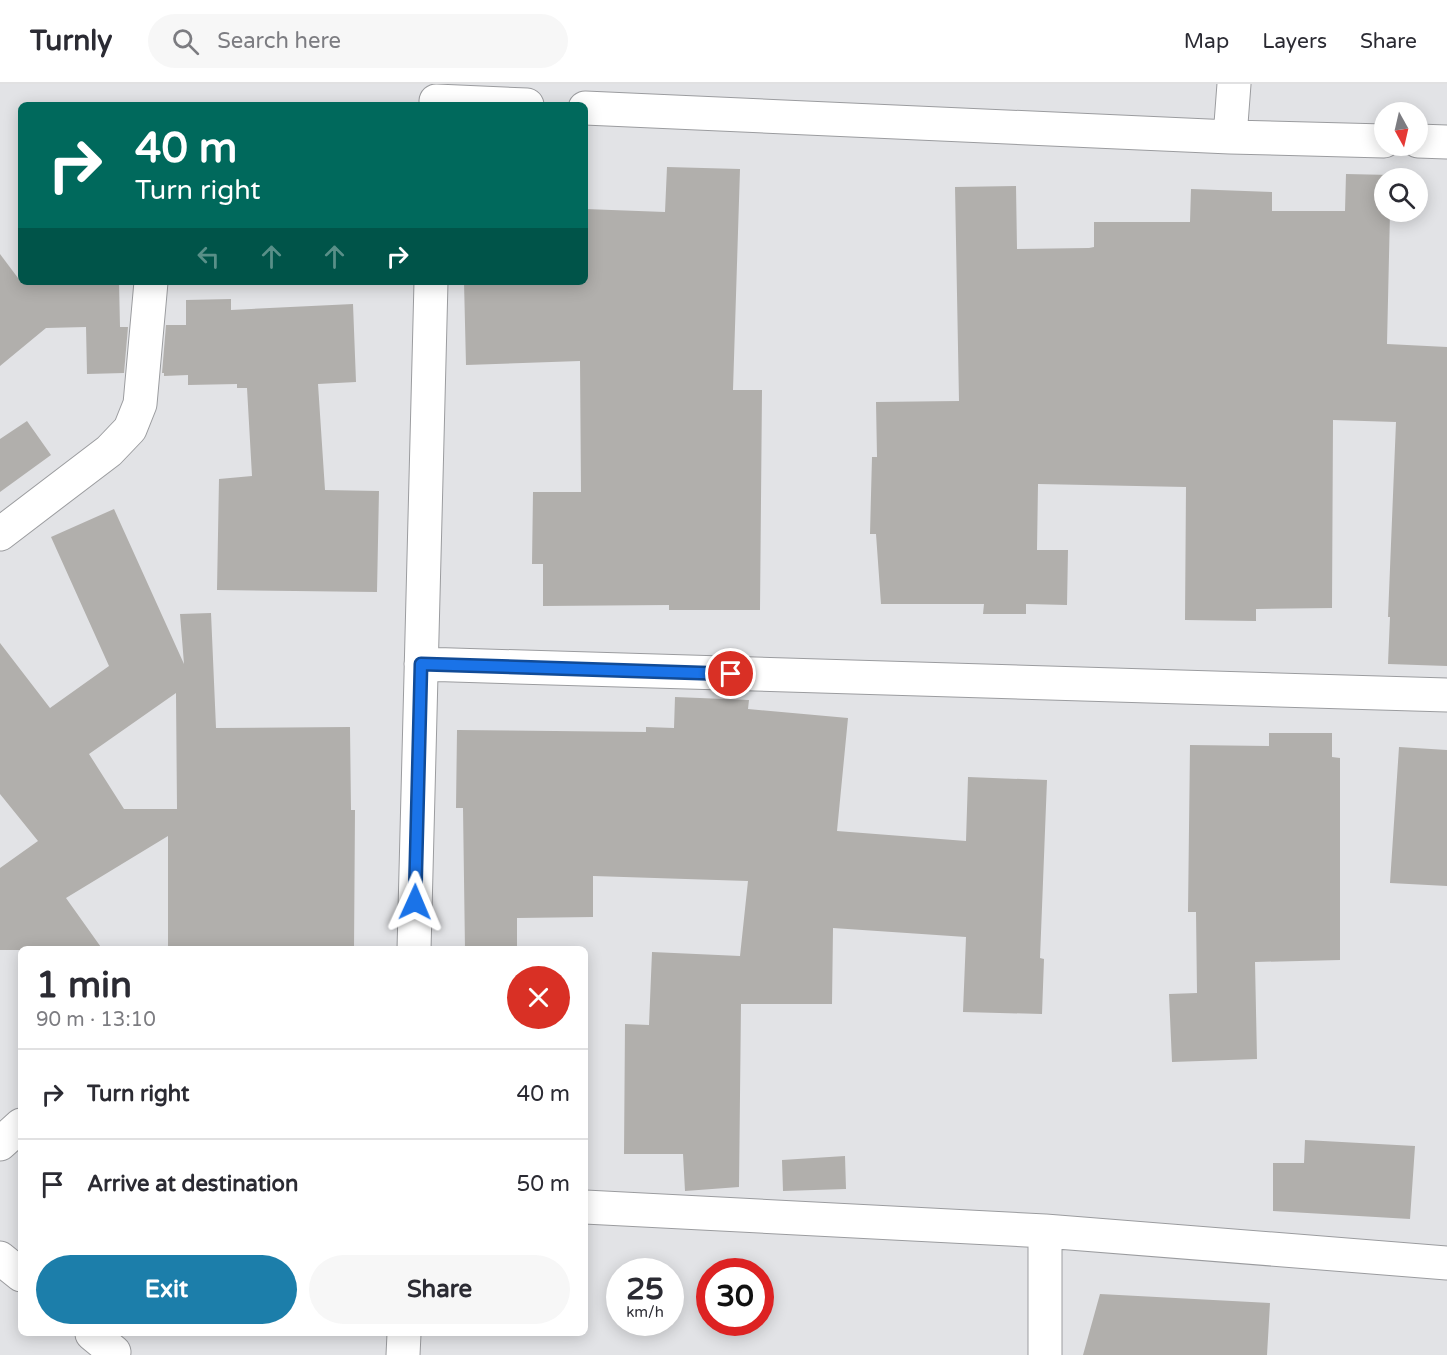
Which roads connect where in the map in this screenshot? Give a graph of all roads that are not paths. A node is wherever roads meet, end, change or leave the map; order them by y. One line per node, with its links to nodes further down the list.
1 (1234, 84): 5 (street)
2 (436, 97): 3 (street)
3 (493, 102)
4 (588, 108): 5 (street)
5 (1230, 137): 6 (street)
6 (1374, 141)
7 (1428, 141): 8 (street)
8 (1447, 142)
9 (151, 285): 11 (street)
10 (431, 285): 12 (street)
11 (0, 534)
12 (421, 664): 13 (street); 14 (street)
13 (1447, 695)
14 (414, 946)
15 (18, 1128): 16 (street)
16 (0, 1144)
17 (588, 1207): 18 (street)
18 (1045, 1231): 20 (street); 24 (street)
19 (0, 1258): 21 (street)
20 (1447, 1263)
21 (18, 1273)
22 (404, 1336): 23 (street)
23 (403, 1355)
24 (1045, 1355)

